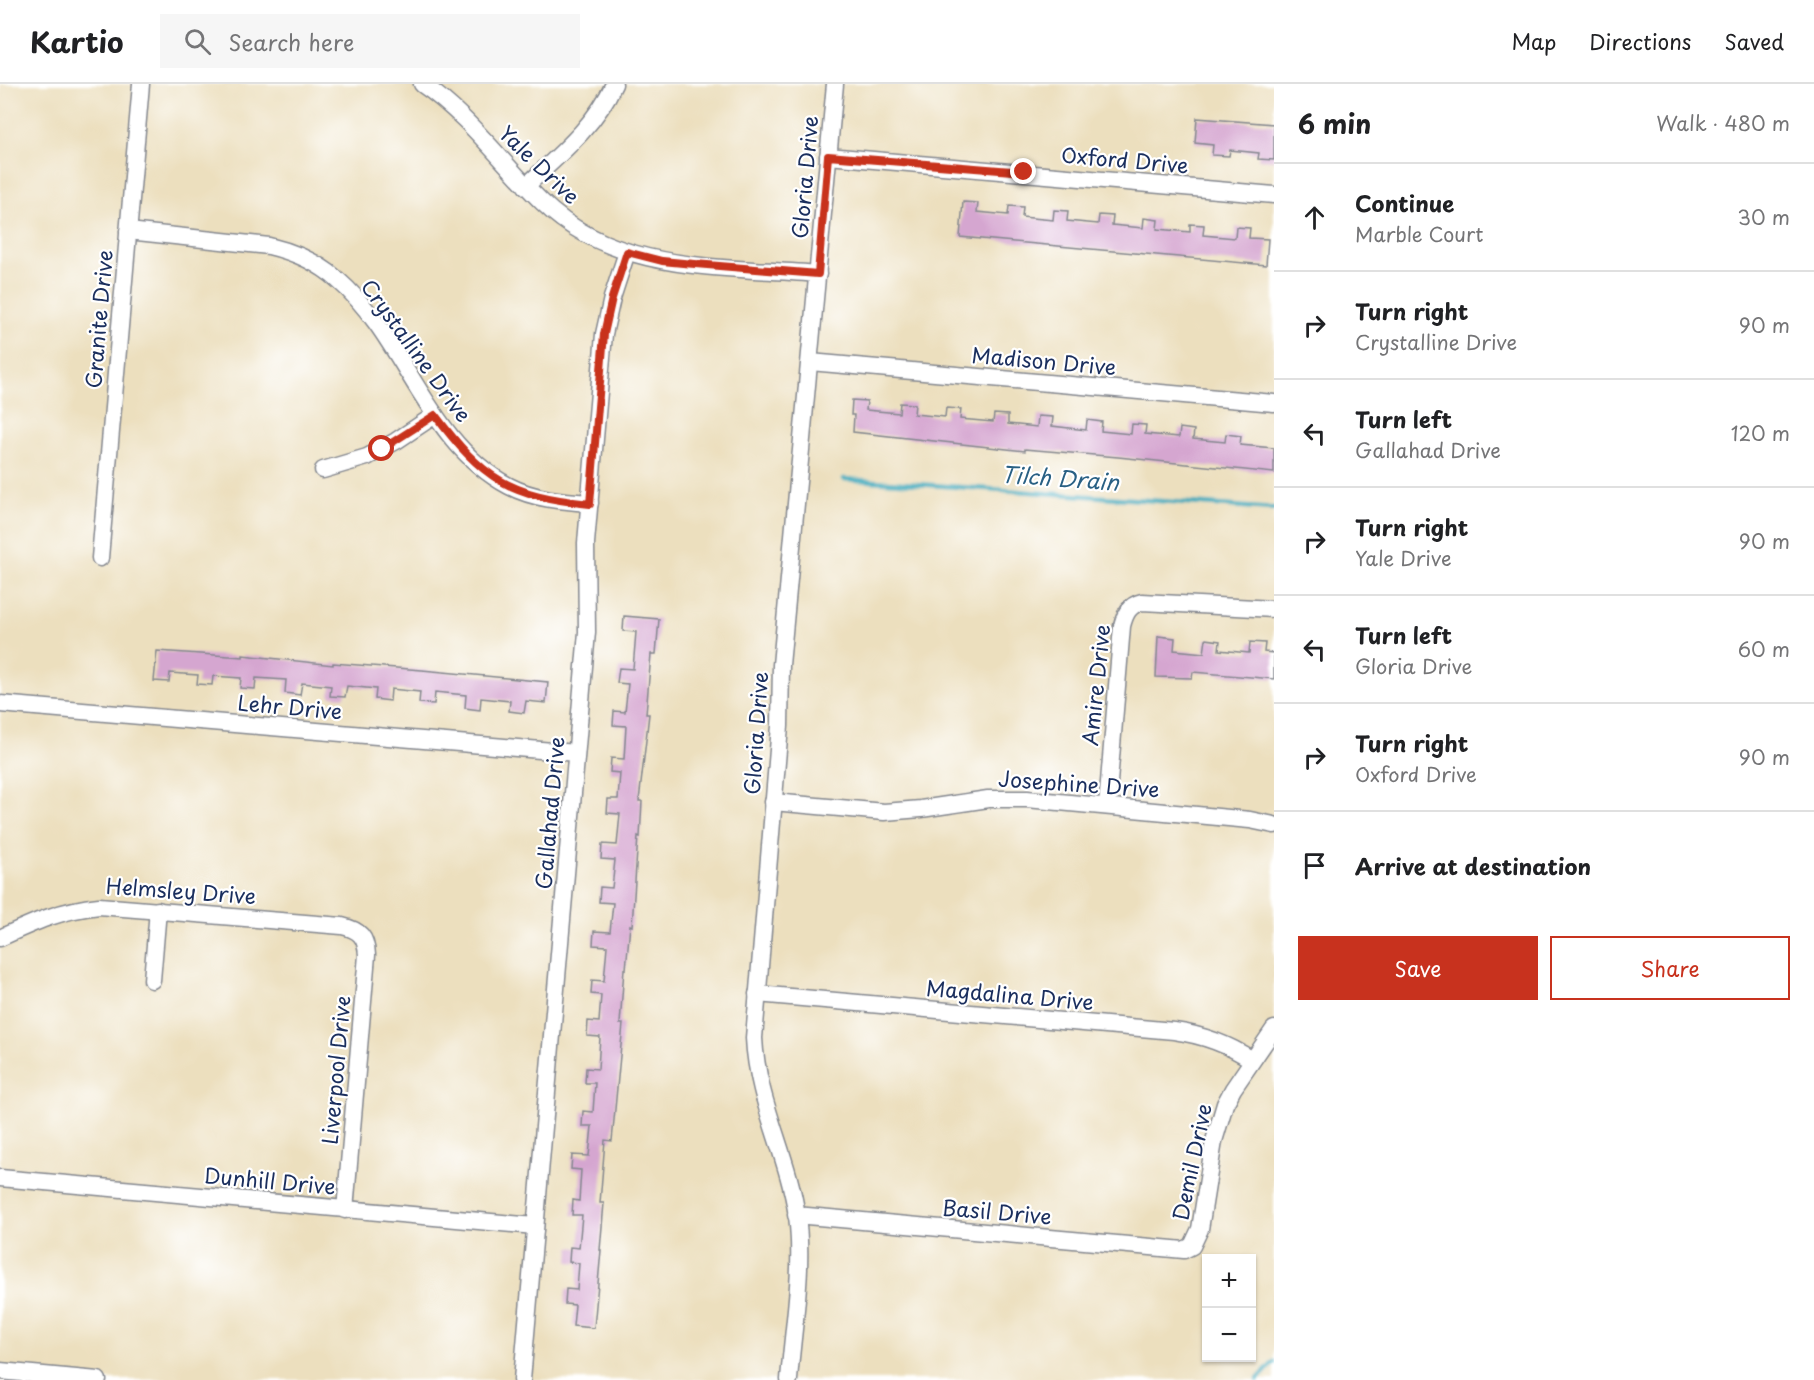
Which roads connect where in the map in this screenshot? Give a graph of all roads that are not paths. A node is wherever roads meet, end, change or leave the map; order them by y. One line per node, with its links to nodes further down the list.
1 (141, 84): 8 (street, Granite Drive)
2 (422, 84): 6 (street, Yale Drive)
3 (614, 84): 6 (street)
4 (835, 84): 5 (street, Gloria Drive)
5 (828, 156): 7 (street, Oxford Drive); 10 (street, Gloria Drive)
6 (526, 186): 9 (street, Yale Drive)
7 (1274, 195)
8 (128, 231): 13 (street, Crystalline Drive); 16 (street, Granite Drive)
9 (627, 252): 10 (street, Yale Drive); 15 (street, Gallahad Drive)
10 (818, 274): 11 (street, Gloria Drive)
11 (810, 362): 12 (street, Madison Drive); 20 (street, Gloria Drive)
12 (1274, 403)
13 (435, 415): 14 (street); 15 (street, Crystalline Drive)
14 (323, 470)
15 (590, 504): 19 (street, Gallahad Drive)
16 (100, 558)
17 (1274, 609): 21 (street, Amire Drive)
18 (0, 704): 19 (street, Lehr Drive)
19 (576, 753): 33 (street, Gallahad Drive)
20 (773, 802): 21 (street, Josephine Drive); 27 (street, Gloria Drive)
21 (1107, 806): 22 (street, Josephine Drive)
22 (1274, 825)
23 (158, 910): 24 (street, Helmsley Drive); 25 (street, Helmsley Drive); 26 (street)
24 (363, 935): 31 (street, Liverpool Drive)
25 (0, 938)
26 (152, 980)
27 (757, 994): 29 (street, Magdalina Drive); 32 (street, Gloria Drive)
28 (1274, 1029): 29 (street, Demil Drive)
29 (1252, 1060): 34 (street, Demil Drive)
30 (0, 1178): 31 (street, Dunhill Drive)
31 (345, 1210): 33 (street, Dunhill Drive)
32 (796, 1215): 34 (street, Basil Drive); 38 (street, Gloria Drive)
33 (535, 1226): 37 (street, Gallahad Drive)
34 (1192, 1246)
35 (0, 1371): 36 (street)
36 (98, 1380)
37 (522, 1380)
38 (789, 1380)

